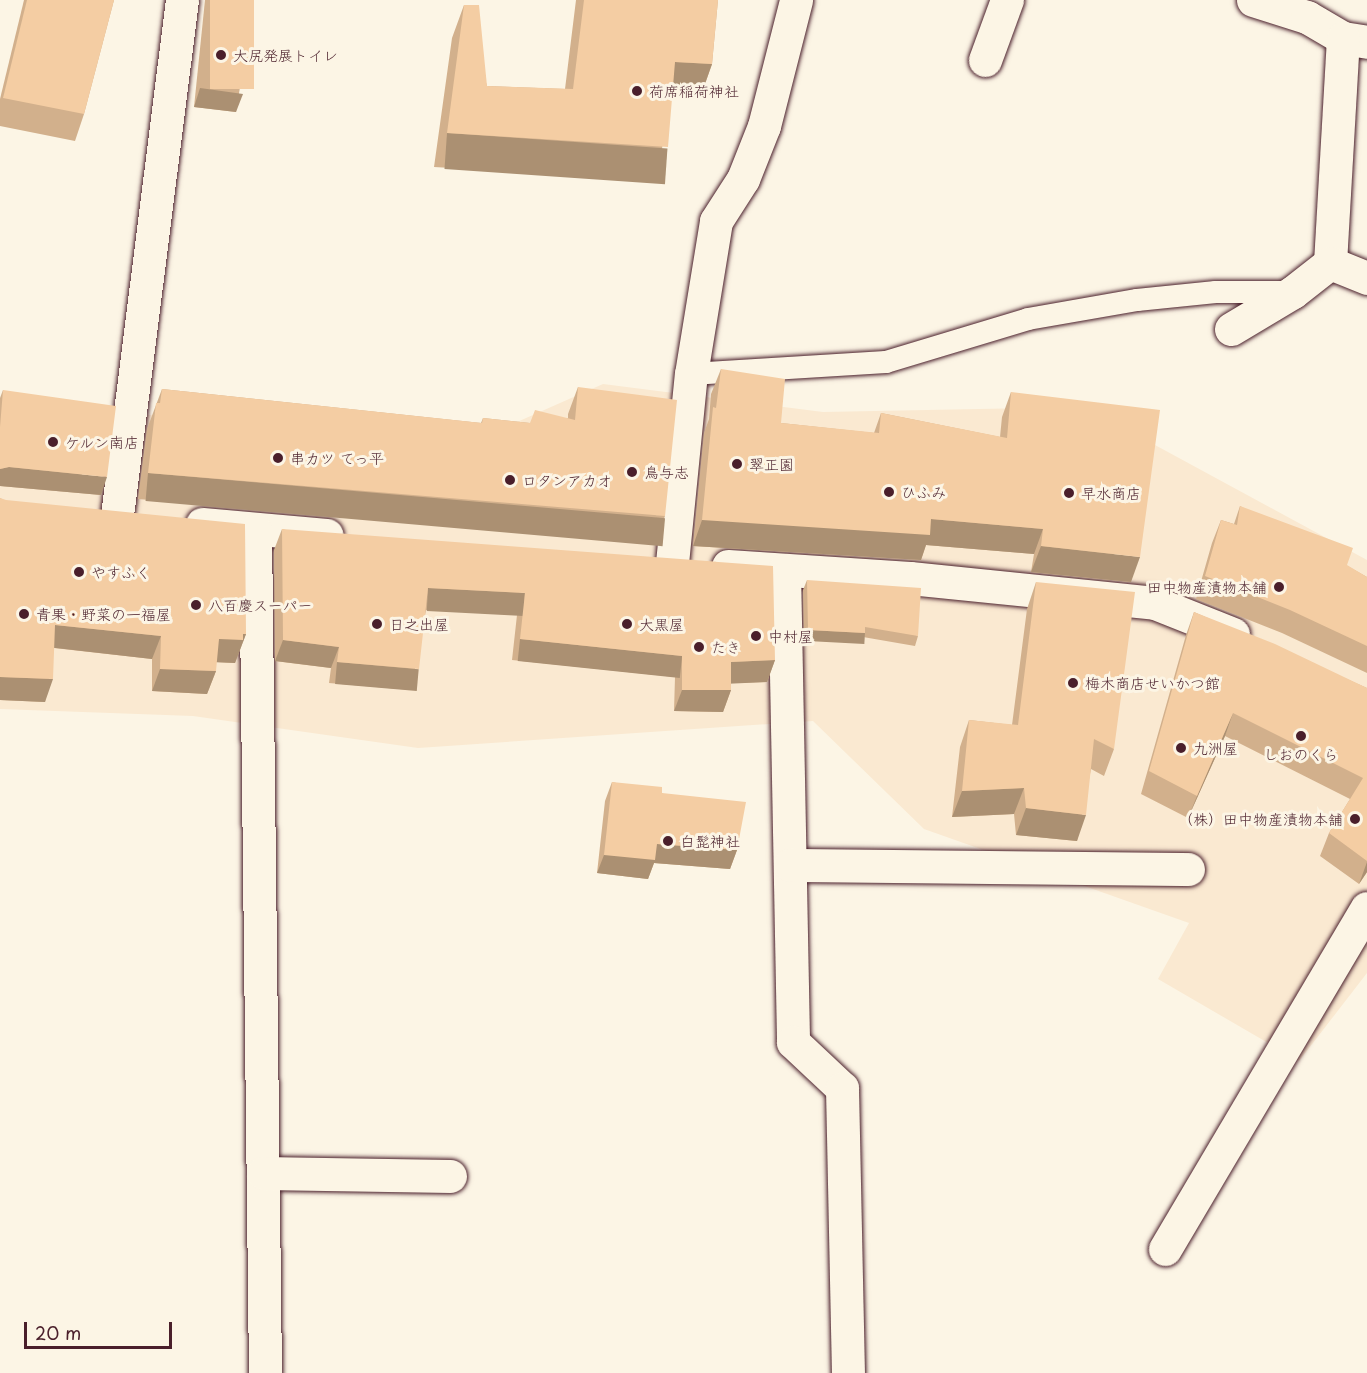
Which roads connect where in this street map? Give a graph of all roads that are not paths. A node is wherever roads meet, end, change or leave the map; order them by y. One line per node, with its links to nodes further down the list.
1 (182, 0): 13 (street)
2 (796, 0): 11 (street)
3 (1007, 0): 6 (street)
4 (1253, 0): 5 (street)
5 (1355, 40): 7 (street)
6 (985, 60)
7 (1330, 263): 8 (street); 9 (street)
8 (1367, 278)
9 (1293, 292): 10 (street); 11 (lane)
10 (1231, 329)
11 (691, 374): 17 (street)
12 (82, 512): 13 (street)
13 (117, 515): 14 (street)
14 (255, 530): 15 (street); 23 (street)
15 (357, 538)
16 (638, 560): 17 (street)
17 (672, 563): 18 (street)
18 (784, 570): 19 (street); 20 (street)
19 (1263, 646)
20 (790, 865): 21 (street); 27 (street)
21 (1188, 869)
22 (1367, 908): 25 (street)
23 (263, 1173): 24 (street); 26 (street)
24 (450, 1176)
25 (1165, 1249)
26 (265, 1373)
27 (848, 1373)

